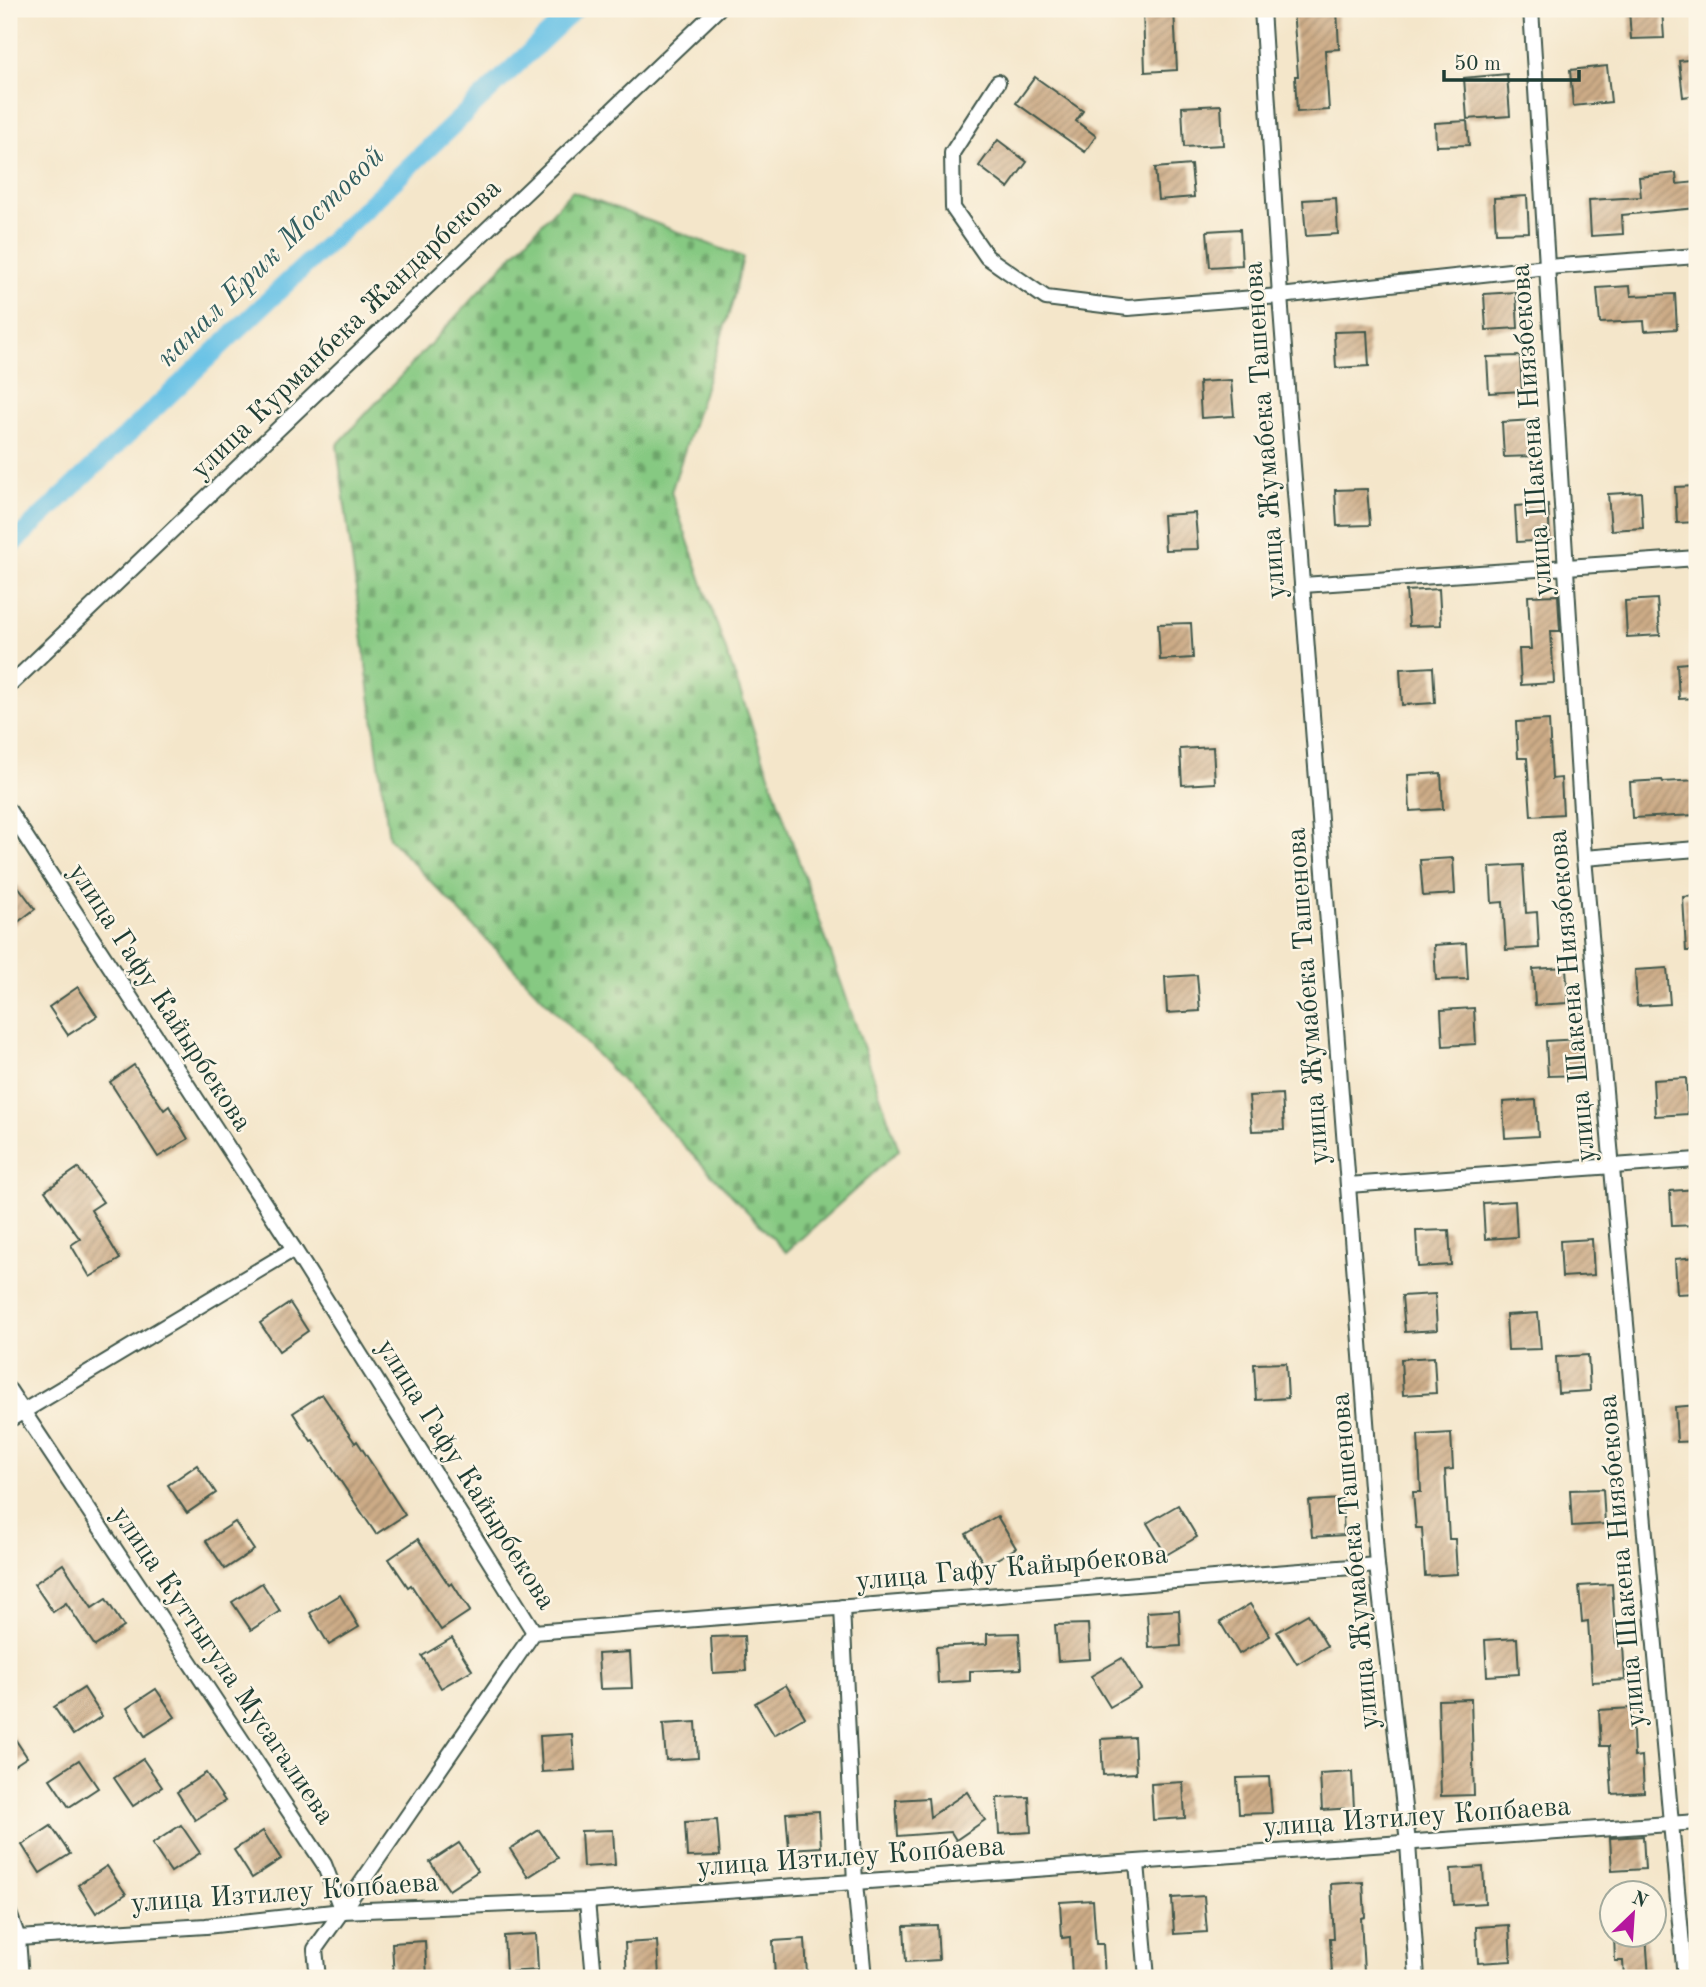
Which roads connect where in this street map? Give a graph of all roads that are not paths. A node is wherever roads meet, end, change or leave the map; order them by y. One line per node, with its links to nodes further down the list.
1 (718, 9): 11 (street, улица Курманбека Жандарбекова)
2 (1262, 9): 7 (street, улица Жумабека Ташенова)
3 (1531, 9): 6 (street, улица Шакена Ниязбекова)
4 (998, 82): 7 (street)
5 (1697, 256): 6 (street)
6 (1547, 267): 7 (street); 9 (street, улица Шакена Ниязбекова)
7 (1280, 296): 10 (street, улица Жумабека Ташенова)
8 (1697, 558): 9 (street)
9 (1566, 568): 10 (street); 14 (street, улица Шакена Ниязбекова)
10 (1303, 585): 17 (street, улица Жумабека Ташенова)
11 (9, 686)
12 (9, 811): 18 (street, улица Гафу Кайырбекова)
13 (1697, 849): 14 (street)
14 (1584, 858): 16 (street, улица Шакена Ниязбекова)
15 (1697, 1160): 16 (street)
16 (1613, 1166): 17 (street); 26 (street, улица Шакена Ниязбекова)
17 (1348, 1185): 22 (street, улица Жумабека Ташенова)
18 (294, 1249): 20 (street); 24 (street, улица Гафу Кайырбекова)
19 (9, 1390): 20 (street, улица Куттыгула Мусагалиева)
20 (22, 1412): 21 (street); 31 (street, улица Куттыгула Мусагалиева)
21 (9, 1420)
22 (1377, 1565): 23 (street, улица Гафу Кайырбекова); 27 (street, улица Жумабека Ташенова)
23 (842, 1607): 24 (street, улица Гафу Кайырбекова); 29 (street)
24 (534, 1632): 31 (street)
25 (1697, 1822): 26 (street, улица Изтилеу Копбаева)
26 (1671, 1824): 27 (street, улица Изтилеу Копбаева); 40 (street, улица Шакена Ниязбекова)
27 (1408, 1843): 28 (street, улица Изтилеу Копбаева); 39 (street, улица Жумабека Ташенова)
28 (1137, 1863): 29 (street, улица Изтилеу Копбаева); 38 (street)
29 (855, 1883): 30 (street, улица Изтилеу Копбаева); 37 (street)
30 (587, 1900): 31 (street, улица Изтилеу Копбаева); 36 (street)
31 (342, 1911): 33 (street, улица Изтилеу Копбаева); 35 (street)
32 (9, 1913): 33 (street)
33 (13, 1939): 34 (street)
34 (21, 1978)
35 (318, 1978)
36 (594, 1978)
37 (863, 1978)
38 (1147, 1978)
39 (1417, 1978)
40 (1685, 1978)

